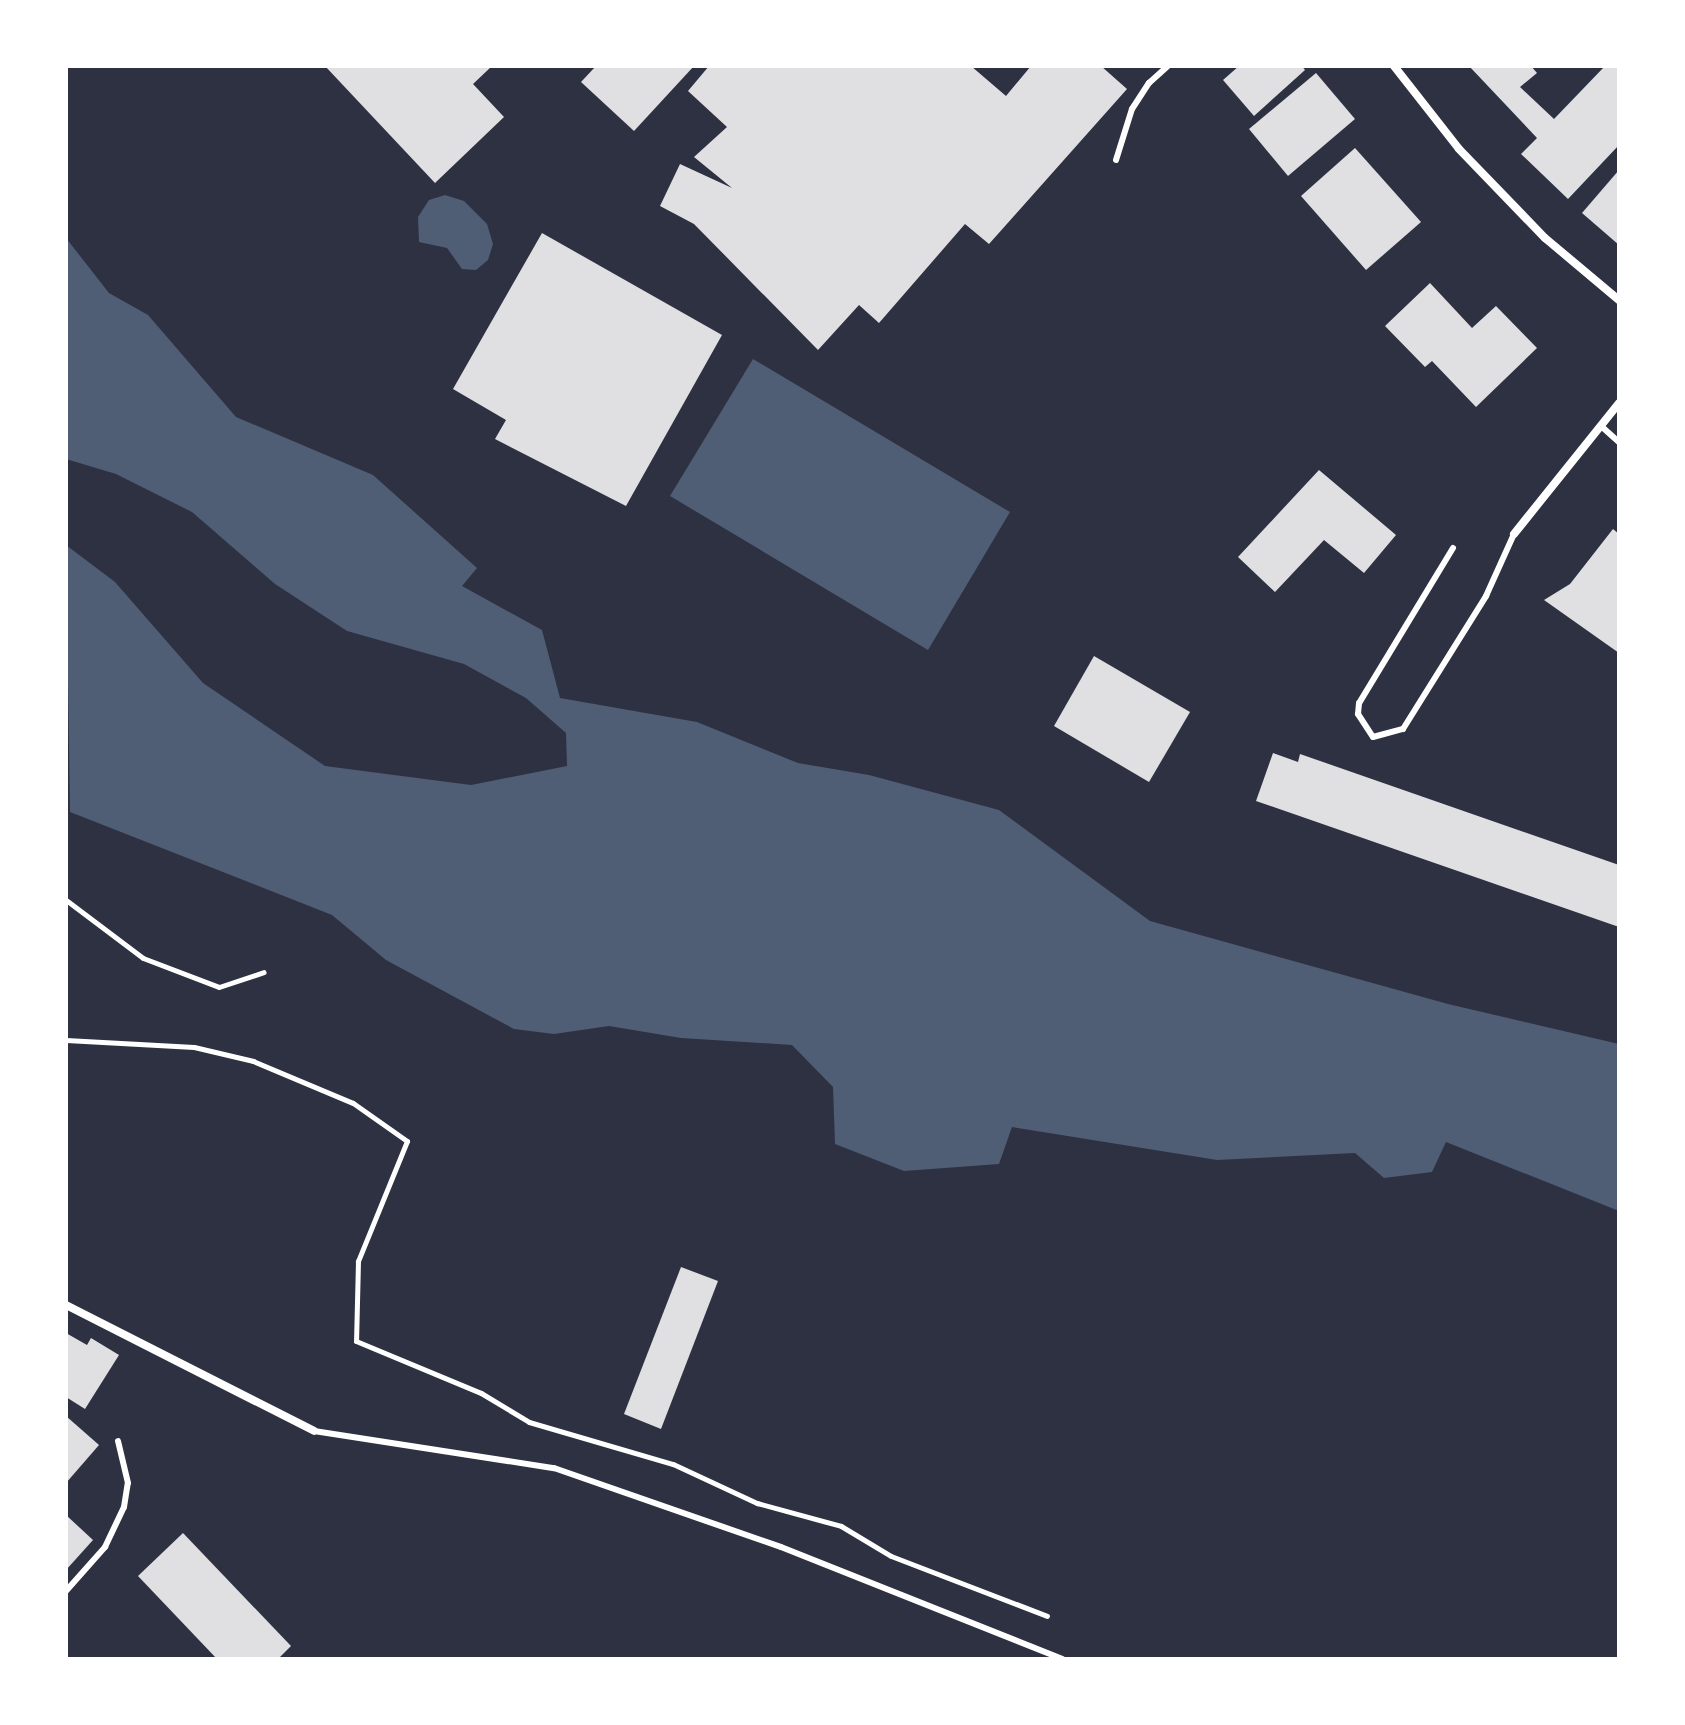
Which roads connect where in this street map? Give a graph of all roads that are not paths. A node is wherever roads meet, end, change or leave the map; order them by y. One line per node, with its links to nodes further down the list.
1 (1168, 66): 3 (lane)
2 (1394, 66): 4 (street)
3 (1116, 160)
4 (1619, 300)
5 (1619, 403): 6 (street)
6 (1601, 426): 7 (lane); 8 (street)
7 (1619, 442)
8 (1514, 534): 9 (lane)
9 (1453, 548)
10 (66, 1305): 11 (street)
11 (314, 1431): 14 (lane)
12 (118, 1441): 13 (lane)
13 (66, 1591)
14 (1063, 1659)

